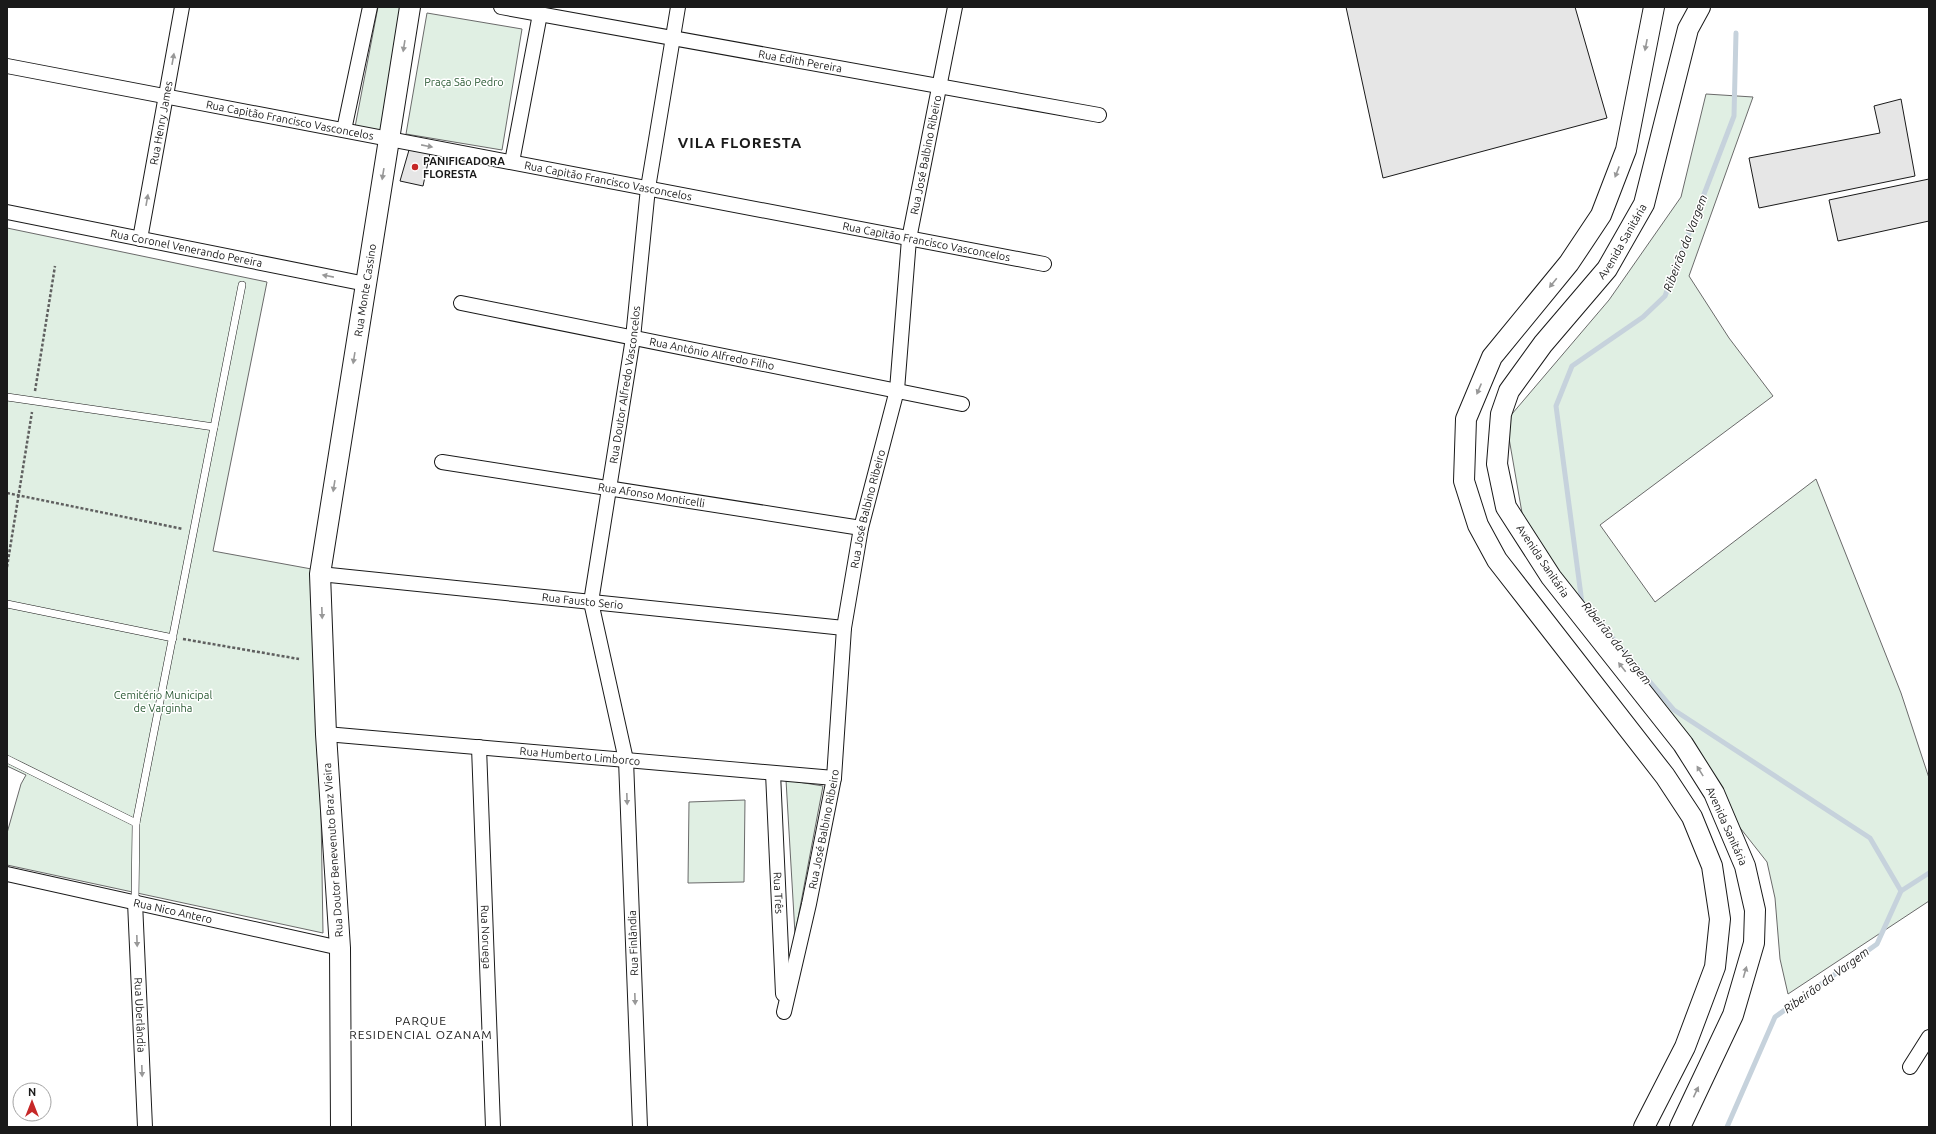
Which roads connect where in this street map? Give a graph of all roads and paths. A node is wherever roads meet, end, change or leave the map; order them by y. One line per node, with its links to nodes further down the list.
1 (182, 7): 13 (street, Rua Henry James, one-way to 1)
2 (370, 7): 15 (street)
3 (410, 7): 16 (street, Rua Monte Cassino, one-way to 16)
4 (501, 7): 9 (street, Rua Edith Pereira)
5 (678, 7): 10 (street, Rua Doutor Alfredo Vasconcelos)
6 (955, 7): 12 (street, Rua José Balbino Ribeiro)
7 (1654, 7): 63 (street, one-way to 63)
8 (1700, 7): 64 (street, Avenida Sanitária, one-way to 8)
9 (540, 14): 10 (street, Rua Edith Pereira); 17 (street)
10 (673, 38): 12 (street, Rua Edith Pereira); 18 (street, Rua Doutor Alfredo Vasconcelos)
11 (7, 66): 13 (street, Rua Capitão Francisco Vasconcelos)
12 (940, 88): 14 (street, Rua Edith Pereira); 21 (street, Rua José Balbino Ribeiro)
13 (166, 96): 15 (street, Rua Capitão Francisco Vasconcelos); 20 (street, Rua Henry James, one-way to 13)
14 (1099, 115)
15 (344, 130): 16 (street, Rua Capitão Francisco Vasconcelos)
16 (389, 139): 17 (street, Rua Capitão Francisco Vasconcelos, one-way to 17); 24 (street, Rua Monte Cassino, one-way to 24)
17 (512, 162): 18 (street, Rua Capitão Francisco Vasconcelos)
18 (648, 188): 21 (street, Rua Capitão Francisco Vasconcelos); 27 (street, Rua Doutor Alfredo Vasconcelos)
19 (7, 212): 20 (street, Rua Coronel Venerando Pereira)
20 (140, 238): 24 (street, Rua Coronel Venerando Pereira, one-way to 20)
21 (909, 238): 22 (street, Rua Capitão Francisco Vasconcelos); 28 (street, Rua José Balbino Ribeiro)
22 (1044, 264)
23 (55, 266): 30 (path)
24 (366, 284): 40 (street, Rua Monte Cassino, one-way to 40)
25 (242, 285): 32 (lane)
26 (461, 303): 27 (street, Rua Antônio Alfredo Filho)
27 (633, 338): 28 (street, Rua Antônio Alfredo Filho); 34 (street, Rua Doutor Alfredo Vasconcelos)
28 (897, 390): 31 (street, Rua Antônio Alfredo Filho); 37 (street, Rua José Balbino Ribeiro)
29 (7, 397): 30 (lane)
30 (33, 401): 32 (lane); 36 (path)
31 (962, 404)
32 (214, 427): 38 (lane)
33 (442, 462): 34 (street, Rua Afonso Monticelli)
34 (610, 488): 37 (street, Rua Afonso Monticelli); 41 (street, Rua Doutor Alfredo Vasconcelos)
35 (7, 493): 36 (path)
36 (19, 495): 38 (path); 39 (path)
37 (861, 528): 43 (street, Rua José Balbino Ribeiro)
38 (194, 532): 44 (lane)
39 (7, 567)
40 (320, 574): 41 (street, Rua Fausto Serio); 46 (street, Rua Doutor Benevenuto Braz Vieira, one-way to 46)
41 (591, 602): 43 (street, Rua Fausto Serio); 49 (street, Rua Doutor Alfredo Vasconcelos)
42 (7, 604): 44 (lane)
43 (844, 628): 51 (street, Rua José Balbino Ribeiro)
44 (173, 638): 45 (path); 52 (lane)
45 (299, 659)
46 (326, 734): 47 (street, Rua Humberto Limborco); 55 (street, Rua Doutor Benevenuto Braz Vieira)
47 (479, 747): 49 (street, Rua Humberto Limborco); 61 (street, Rua Noruega)
48 (7, 759): 52 (lane)
49 (626, 760): 50 (street, Rua Humberto Limborco); 62 (street, Rua Finlândia, one-way to 62)
50 (773, 773): 51 (street, Rua Humberto Limborco); 56 (street, Rua Três)
51 (834, 778): 56 (street, Rua José Balbino Ribeiro)
52 (136, 823): 54 (lane)
53 (7, 874): 54 (street, Rua Nico Antero)
54 (135, 902): 55 (street, Rua Nico Antero); 59 (street, Rua Uberlândia, one-way to 59)
55 (340, 948): 60 (street, Rua Doutor Benevenuto Braz Vieira)
56 (784, 1012)
57 (1929, 1037): 58 (street)
58 (1910, 1067)
59 (144, 1127)
60 (341, 1127)
61 (493, 1127)
62 (640, 1127)
63 (1644, 1127)
64 (1680, 1127)

